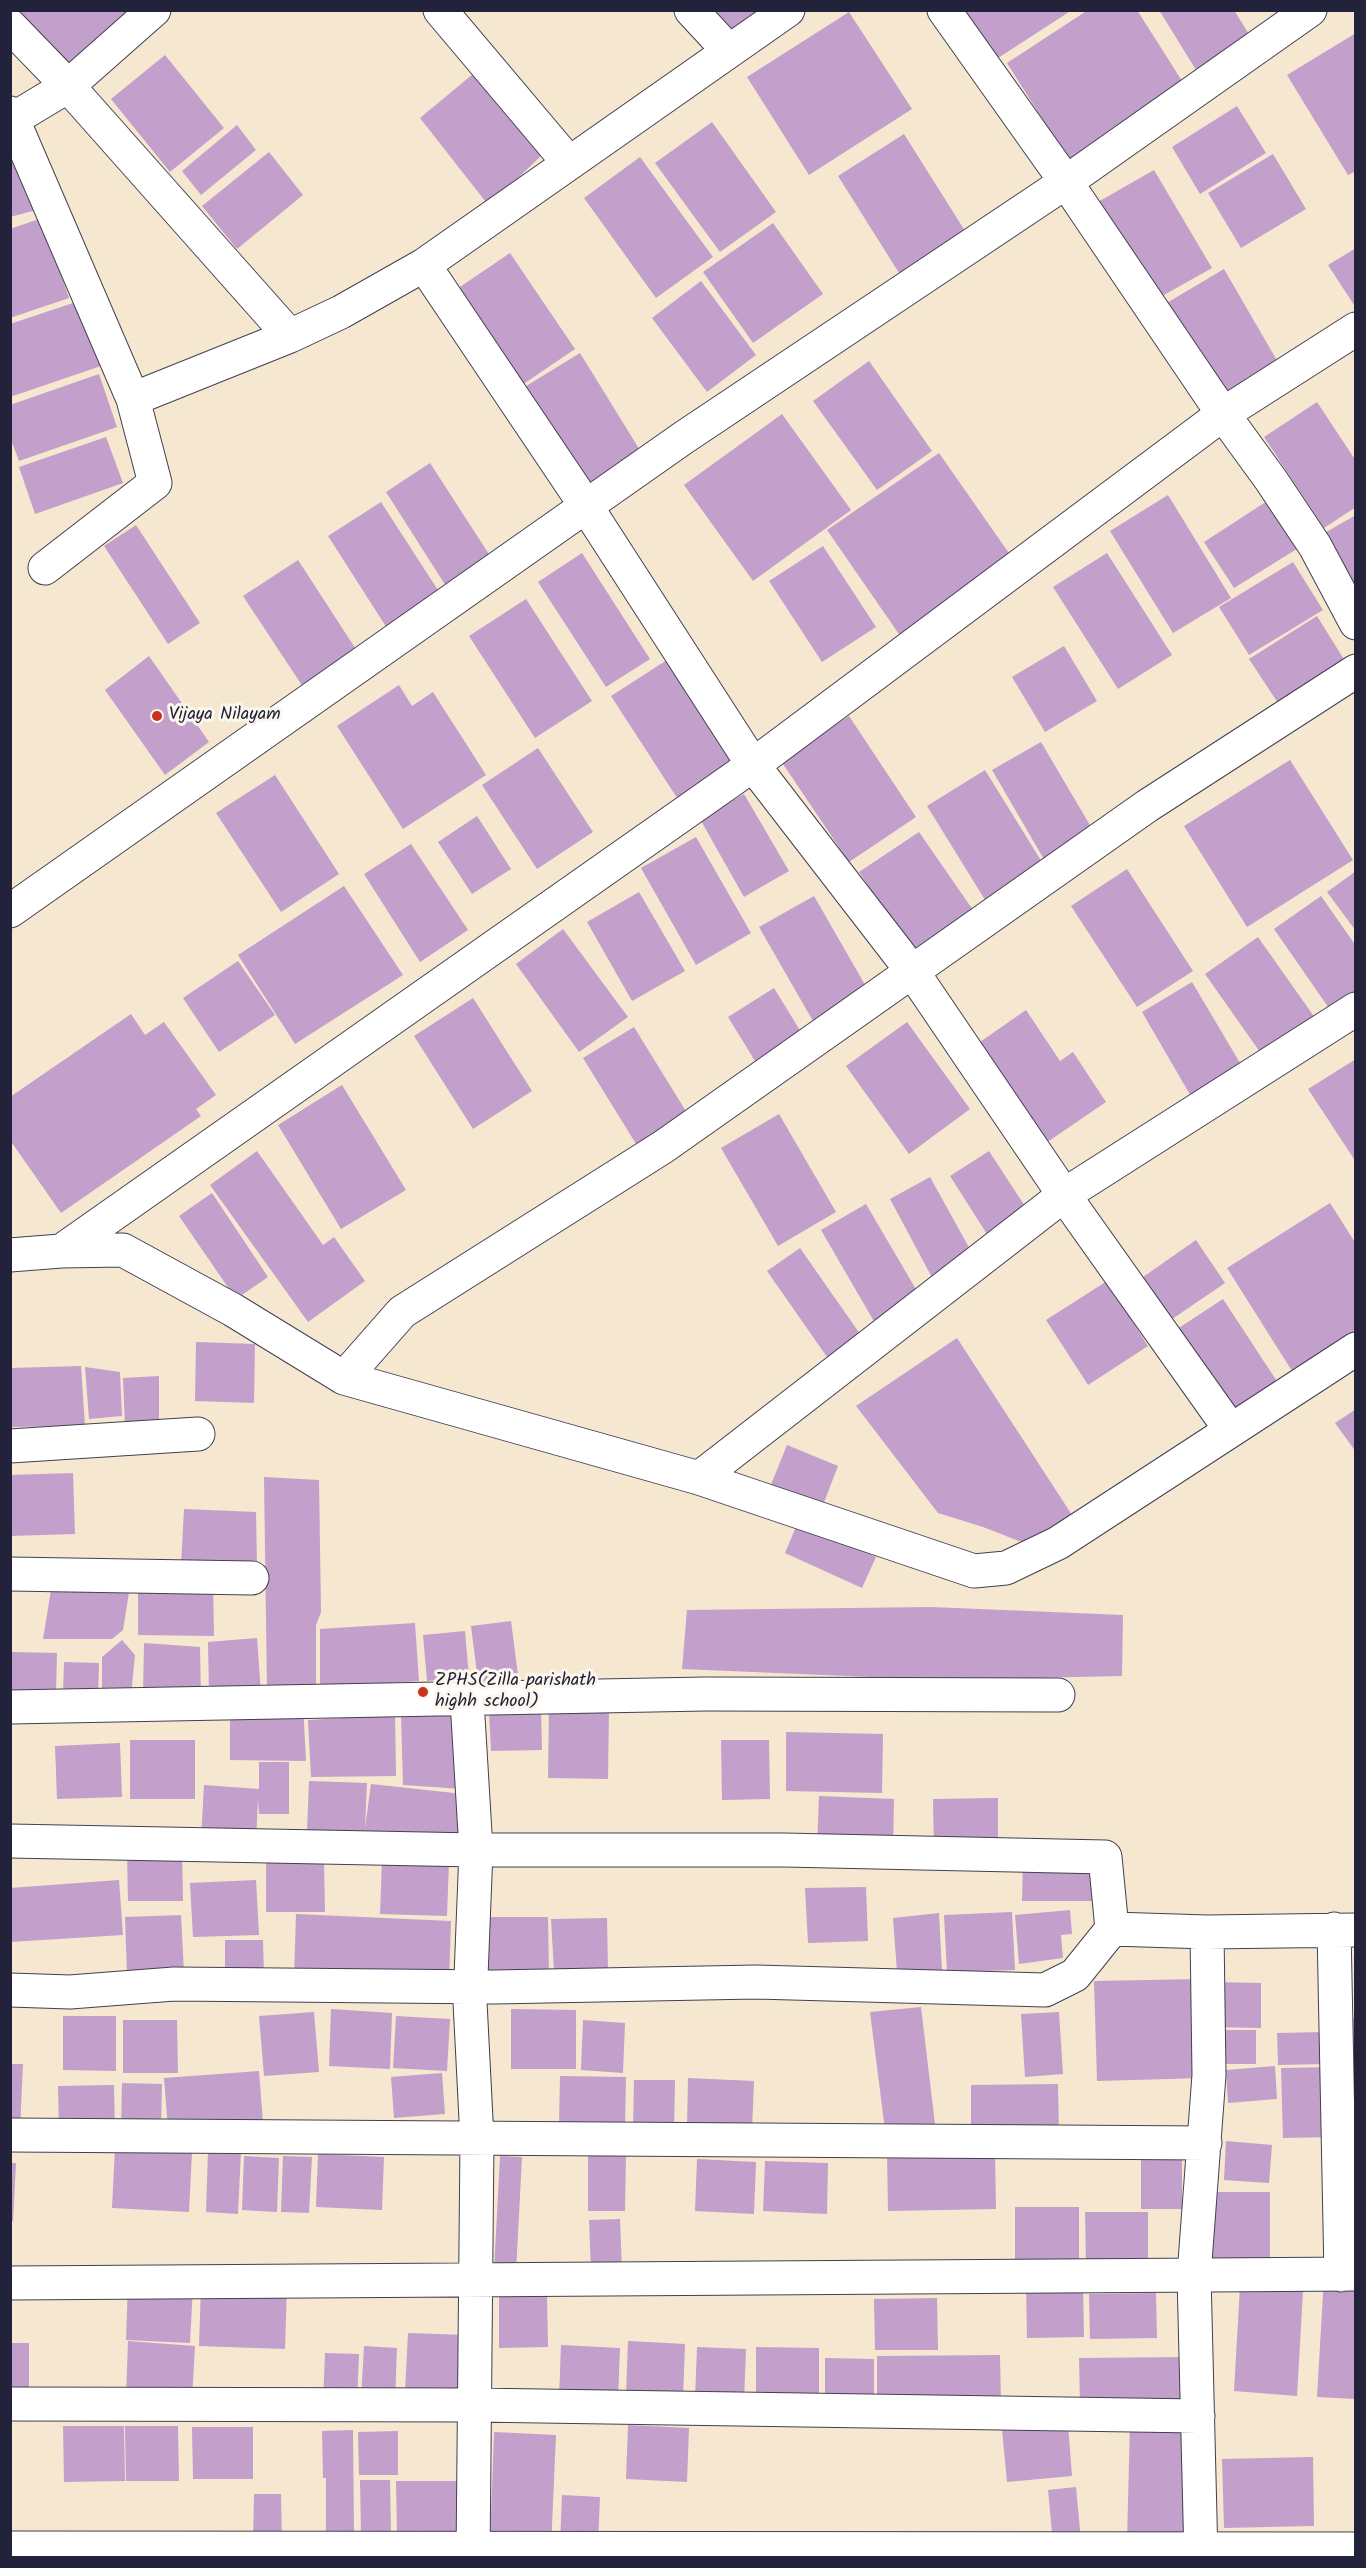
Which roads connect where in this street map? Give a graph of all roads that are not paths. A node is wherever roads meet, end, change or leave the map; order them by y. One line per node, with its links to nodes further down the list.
1 (154, 10): 9 (street)
2 (440, 10): 11 (street)
3 (692, 10): 8 (street)
4 (788, 10): 8 (street)
5 (944, 10): 12 (street)
6 (1310, 10): 12 (street)
7 (10, 26): 9 (street)
8 (729, 51): 11 (street)
9 (68, 86): 10 (street); 15 (street)
10 (11, 118): 16 (street)
11 (569, 163): 13 (street)
12 (1066, 182): 17 (street); 18 (street)
13 (424, 265): 15 (street); 18 (street)
14 (1356, 329): 17 (street)
15 (290, 336): 16 (street)
16 (133, 399): 19 (street)
17 (1223, 414): 20 (street); 22 (street)
18 (586, 506): 22 (street); 23 (street)
19 (45, 568)
20 (1356, 623)
21 (1356, 671): 24 (street)
22 (753, 765): 24 (street); 27 (street)
23 (10, 911)
24 (912, 971): 26 (street); 30 (street)
25 (1356, 1009): 26 (street)
26 (1064, 1195): 31 (street); 34 (street)
27 (61, 1251): 28 (street); 30 (street)
28 (10, 1255)
29 (1356, 1349): 31 (street)
30 (344, 1378): 34 (street)
31 (1230, 1429): 34 (street)
32 (198, 1434): 33 (street)
33 (10, 1446)
34 (699, 1478)
35 (10, 1574): 36 (street)
36 (252, 1578)
37 (1058, 1695): 38 (street)
38 (467, 1700): 39 (street); 41 (street)
39 (10, 1707)
40 (10, 1841): 41 (street)
41 (476, 1850): 42 (street); 45 (street)
42 (1112, 1929): 44 (street); 45 (street)
43 (1345, 1930): 44 (street); 51 (street)
44 (1207, 1932): 49 (street)
45 (471, 1987): 46 (street); 48 (street)
46 (10, 1990)
47 (10, 2135): 48 (street)
48 (477, 2139): 49 (street); 52 (street)
49 (1204, 2143): 50 (street)
50 (1194, 2275): 51 (street); 52 (street); 56 (street)
51 (1348, 2275)
52 (475, 2280): 53 (street); 55 (street)
53 (10, 2283)
54 (10, 2404): 55 (street)
55 (474, 2405): 56 (street); 59 (street)
56 (1198, 2416): 61 (street)
57 (10, 2547): 59 (street)
58 (1356, 2549): 61 (street)
59 (473, 2553): 60 (street)
60 (1044, 2553): 61 (street)
61 (1201, 2553)

